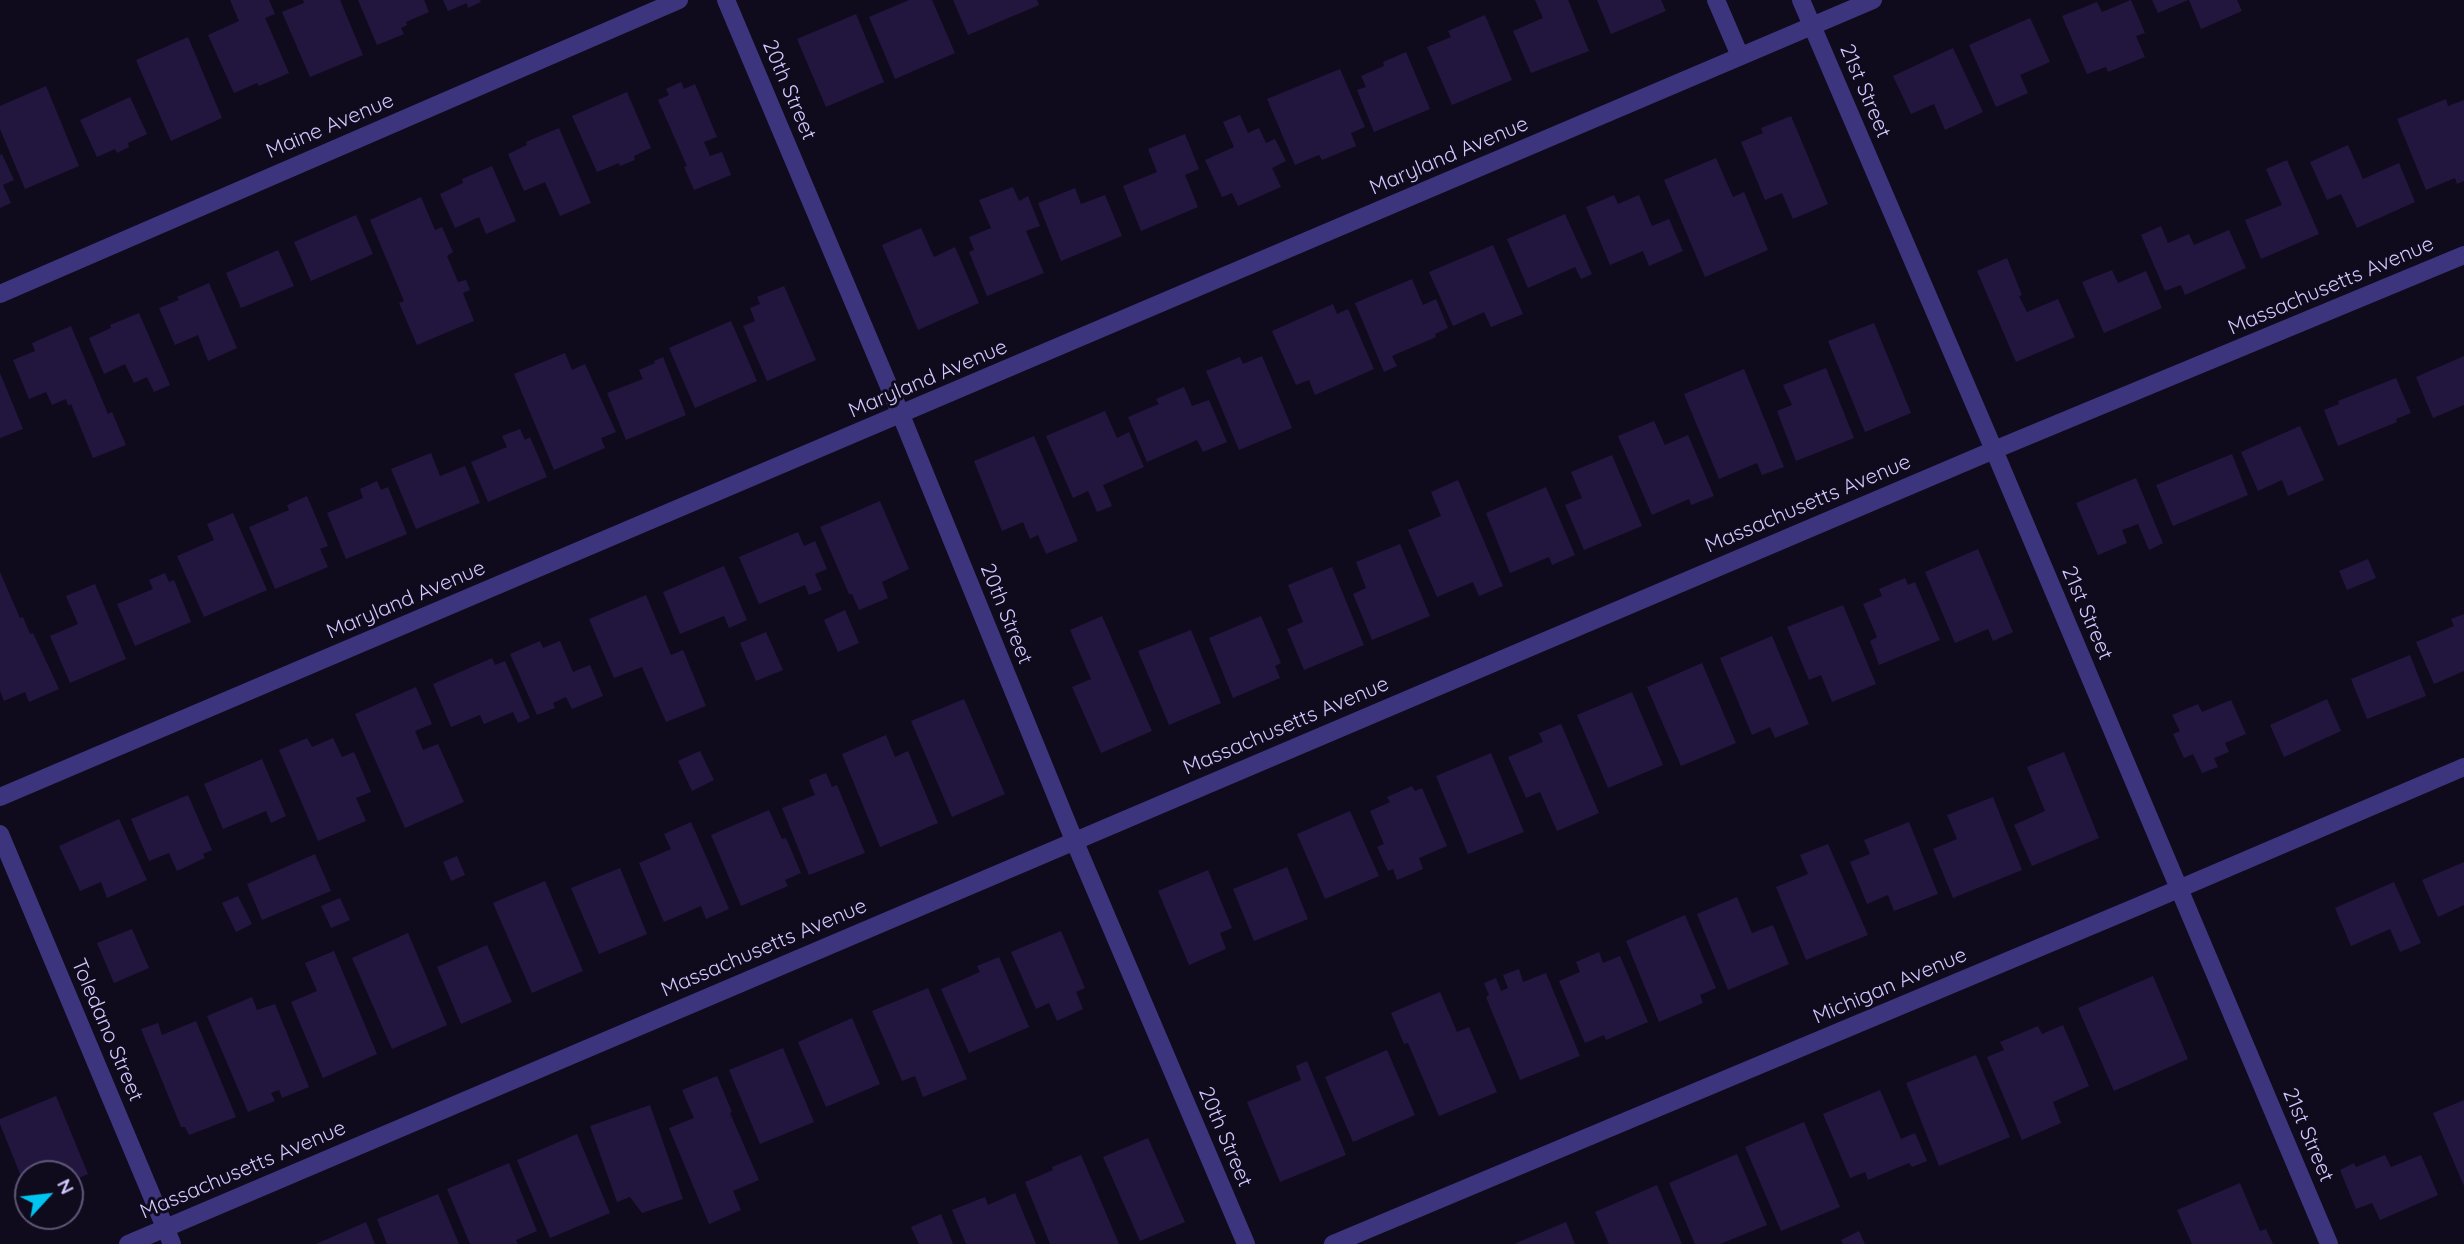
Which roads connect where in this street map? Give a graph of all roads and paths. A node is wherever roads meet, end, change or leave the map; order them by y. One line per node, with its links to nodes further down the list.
1 (679, 0): 9 (street, Maine Avenue)
2 (726, 0): 10 (street, 20th Street)
3 (1716, 0): 7 (street)
4 (1801, 0): 6 (street, 21st Street)
5 (1873, 0): 6 (street, Maryland Avenue)
6 (1812, 26): 7 (street, Maryland Avenue); 11 (street, 21st Street)
7 (1740, 56): 10 (street, Maryland Avenue)
8 (2464, 255): 11 (street, Massachusetts Avenue)
9 (0, 294)
10 (901, 415): 13 (street, Maryland Avenue); 15 (street, 20th Street)
11 (1994, 450): 15 (street, Massachusetts Avenue); 16 (street, 21st Street)
12 (2464, 767): 16 (street, Michigan Avenue)
13 (0, 797)
14 (0, 834): 17 (street, Toledano Street)
15 (1074, 840): 17 (street, Massachusetts Avenue); 19 (street, 20th Street)
16 (2180, 889): 20 (street, Michigan Avenue); 21 (street, 21st Street)
17 (169, 1236): 18 (street, Massachusetts Avenue)
18 (128, 1244)
19 (1245, 1244)
20 (1333, 1244)
21 (2329, 1244)

